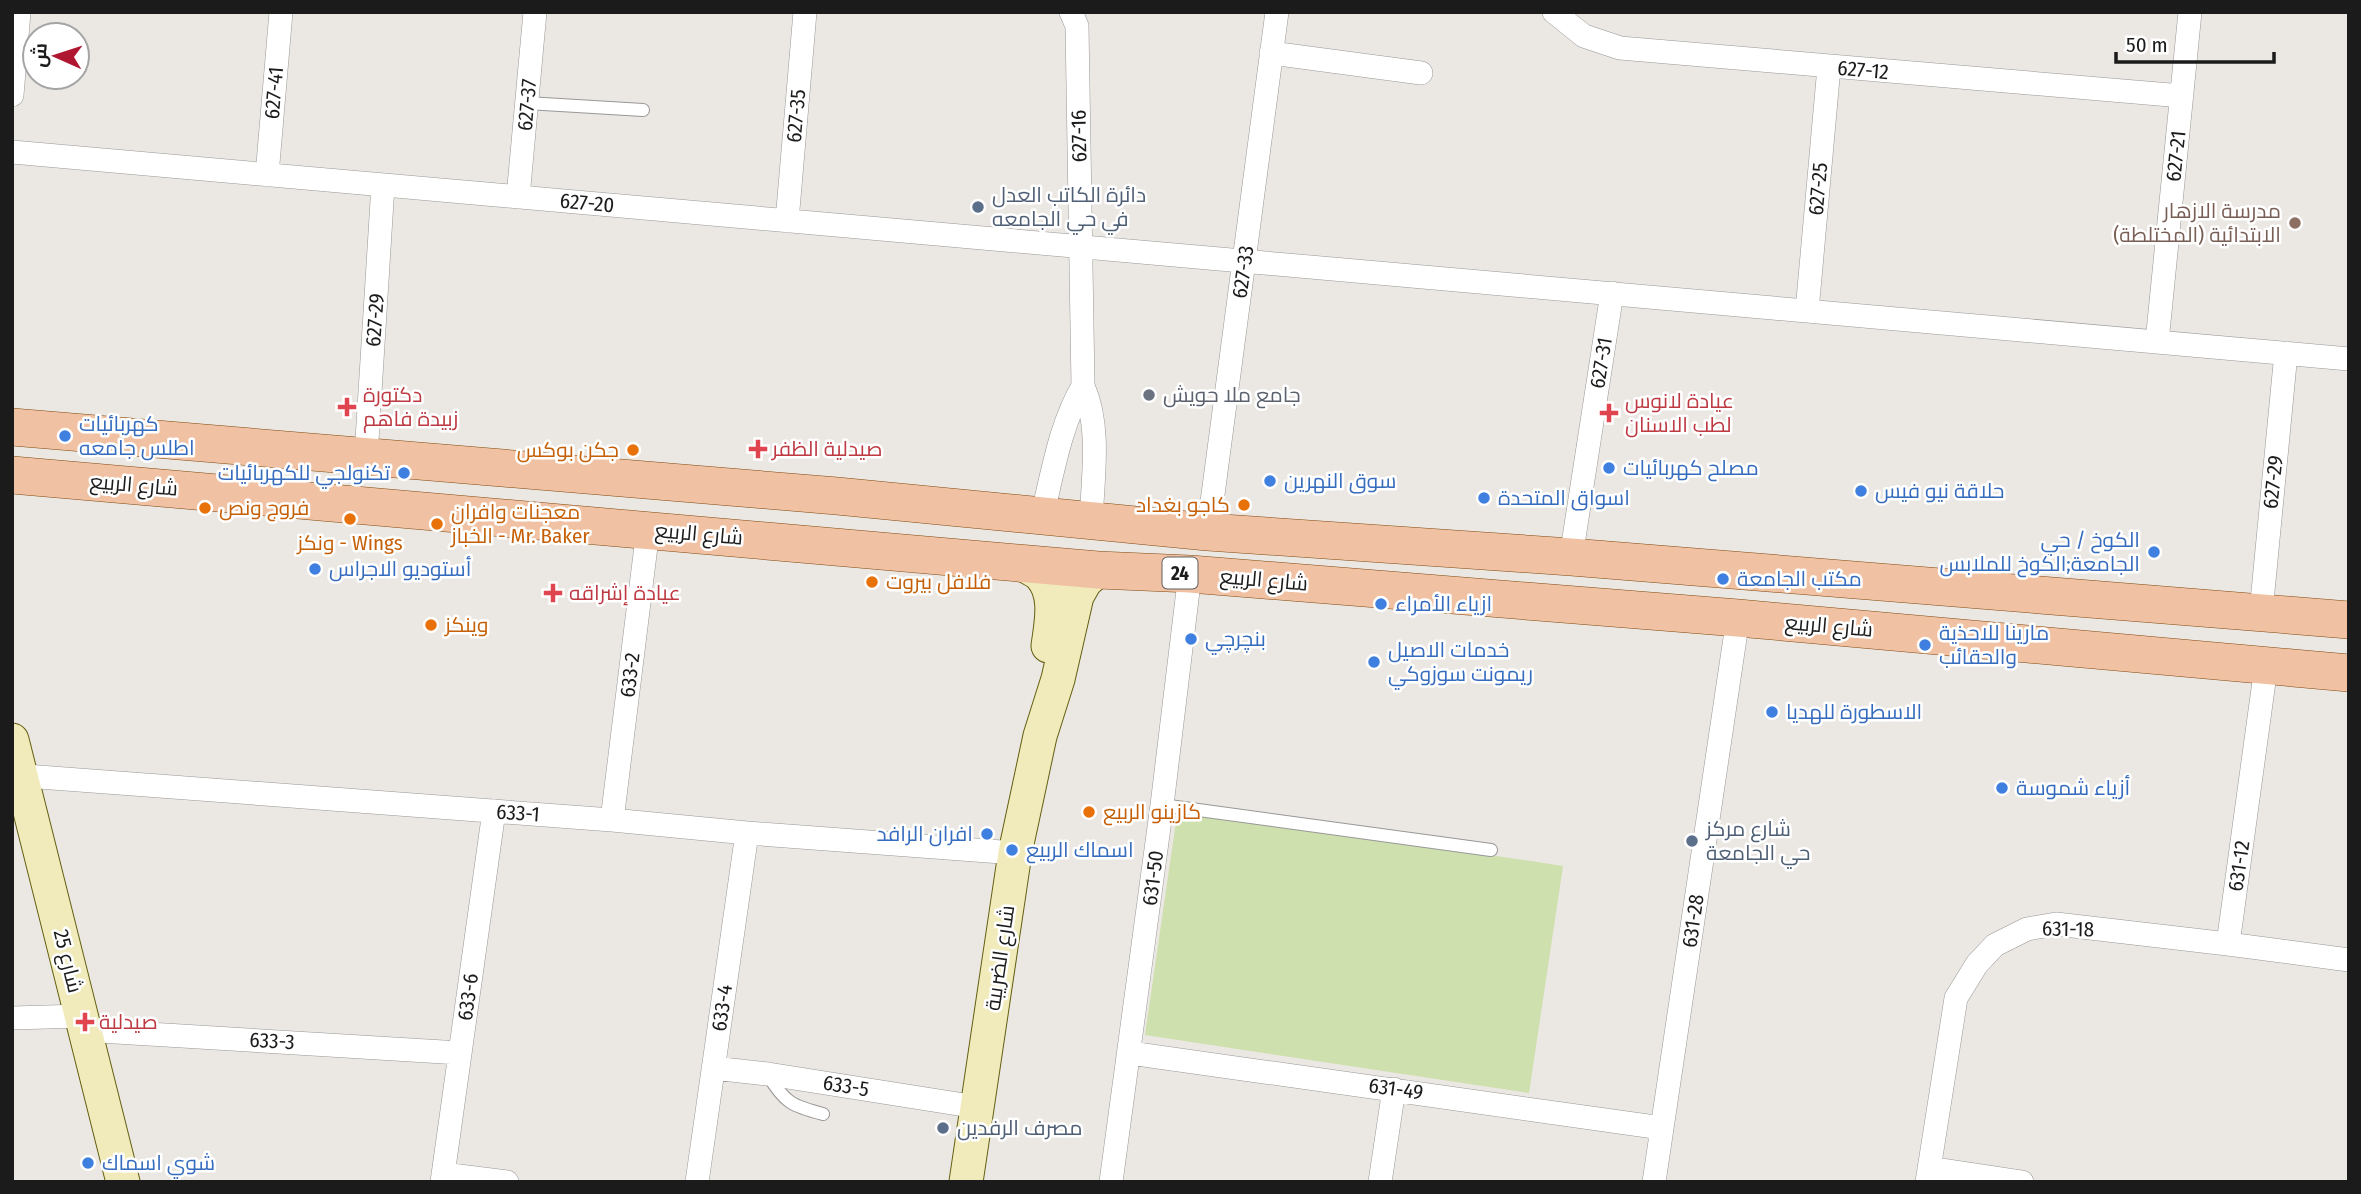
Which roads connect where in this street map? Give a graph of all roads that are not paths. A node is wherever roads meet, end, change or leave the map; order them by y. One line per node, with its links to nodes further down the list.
1 (19, 12): 12 (street)
2 (281, 12): 17 (street, 627-41)
3 (535, 12): 14 (street, 627-37)
4 (805, 12): 20 (street, 627-35)
5 (1071, 12): 21 (street, 627-16)
6 (1277, 12): 9 (street, 627-33)
7 (1554, 12): 10 (street, 627-12)
8 (2190, 12): 13 (street, 627-21)
9 (1271, 53): 11 (street); 22 (street, 627-33)
10 (1829, 67): 13 (street, 627-12); 24 (street, 627-25)
11 (1421, 72)
12 (12, 95)
13 (2182, 96): 25 (street, 627-21)
14 (527, 103): 15 (lane); 19 (street, 627-37)
15 (643, 110)
16 (12, 152): 17 (street, 627-20)
17 (267, 175): 18 (street, 627-20)
18 (383, 185): 19 (street, 627-20); 32 (street, 627-29)
19 (518, 197): 20 (street, 627-20)
20 (788, 221): 21 (street, 627-20)
21 (1081, 246): 22 (street, 627-20); 28 (street, 627-16)
22 (1244, 261): 23 (street, 627-20); 39 (street, 627-33)
23 (1612, 293): 24 (street, 627-20); 40 (street, 627-31)
24 (1807, 311): 25 (street, 627-20)
25 (2157, 342): 26 (street, 627-20)
26 (2286, 353): 27 (street, 627-20); 45 (street, 627-29)
27 (2349, 359)
28 (1083, 386): 36 (street, 627-16); 37 (street, 627-16)
29 (12, 427): 30 (main road, شارع الربيع / 24)
30 (99, 434): 31 (main road, شارع الربيع / 24); 34 (main road)
31 (187, 442): 32 (main road, شارع الربيع / 24); 35 (main road)
32 (366, 456): 36 (main road, شارع الربيع / 24)
33 (12, 475): 34 (main road, شارع الربيع / 24)
34 (96, 482): 35 (main road, شارع الربيع / 24)
35 (186, 490): 38 (main road, شارع الربيع / 24)
36 (1042, 516): 37 (main road, شارع الربيع / 24)
37 (1091, 520): 39 (main road, شارع الربيع / 24)
38 (648, 530): 41 (main road, شارع الربيع / 24); 56 (street, 633-2)
39 (1208, 532): 40 (main road, شارع الربيع / 24)
40 (1571, 557): 44 (main road, شارع الربيع / 24)
41 (1021, 563): 42 (main road, شارع الربيع / 24); 51 (street, شارع الضريبة)
42 (1098, 570): 43 (main road, شارع الربيع / 24); 51 (street, شارع الضريبة)
43 (1190, 574): 46 (main road, شارع الربيع / 24); 54 (street, 631-50)
44 (2026, 593): 45 (main road, شارع الربيع / 24); 48 (main road)
45 (2261, 612): 47 (main road, شارع الربيع / 24)
46 (1738, 618): 48 (main road, شارع الربيع / 24); 71 (street, 631-28)
47 (2349, 620)
48 (2022, 644): 49 (main road, شارع الربيع / 24)
49 (2266, 667): 50 (main road, شارع الربيع / 24); 60 (street, 631-12)
50 (2349, 673)
51 (1040, 736): 59 (street, شارع الضريبة)
52 (12, 740): 53 (street, شارع 25)
53 (16, 776): 55 (street, 633-1); 63 (street, شارع 25)
54 (1163, 805): 58 (lane); 65 (street, 631-50)
55 (494, 811): 56 (street, 633-1); 64 (street, 633-6)
56 (612, 820): 57 (street, 633-1)
57 (747, 833): 59 (street, 633-1); 66 (street, 633-4)
58 (1491, 849)
59 (1015, 853): 69 (street, شارع الضريبة)
60 (2228, 944): 61 (street); 72 (street, 631-18)
61 (2349, 960)
62 (12, 1018): 63 (street, 633-3)
63 (83, 1023): 64 (street, 633-3); 73 (street, شارع 25)
64 (460, 1053): 74 (street, 633-6)
65 (1130, 1053): 68 (street, 631-49); 78 (street, 631-50)
66 (713, 1068): 67 (street, 633-5); 76 (street, 633-4)
67 (768, 1074): 69 (street, 633-5); 70 (lane)
68 (1394, 1089): 71 (street, 631-49); 79 (street)
69 (977, 1107): 77 (street, شارع الضريبة)
70 (823, 1114)
71 (1662, 1128): 80 (street, 631-28)
72 (1928, 1175): 81 (street)
73 (119, 1177)
74 (443, 1178): 75 (street)
75 (507, 1182)
76 (697, 1182)
77 (966, 1182)
78 (1111, 1182)
79 (1380, 1182)
80 (1654, 1182)
81 (2022, 1182)

